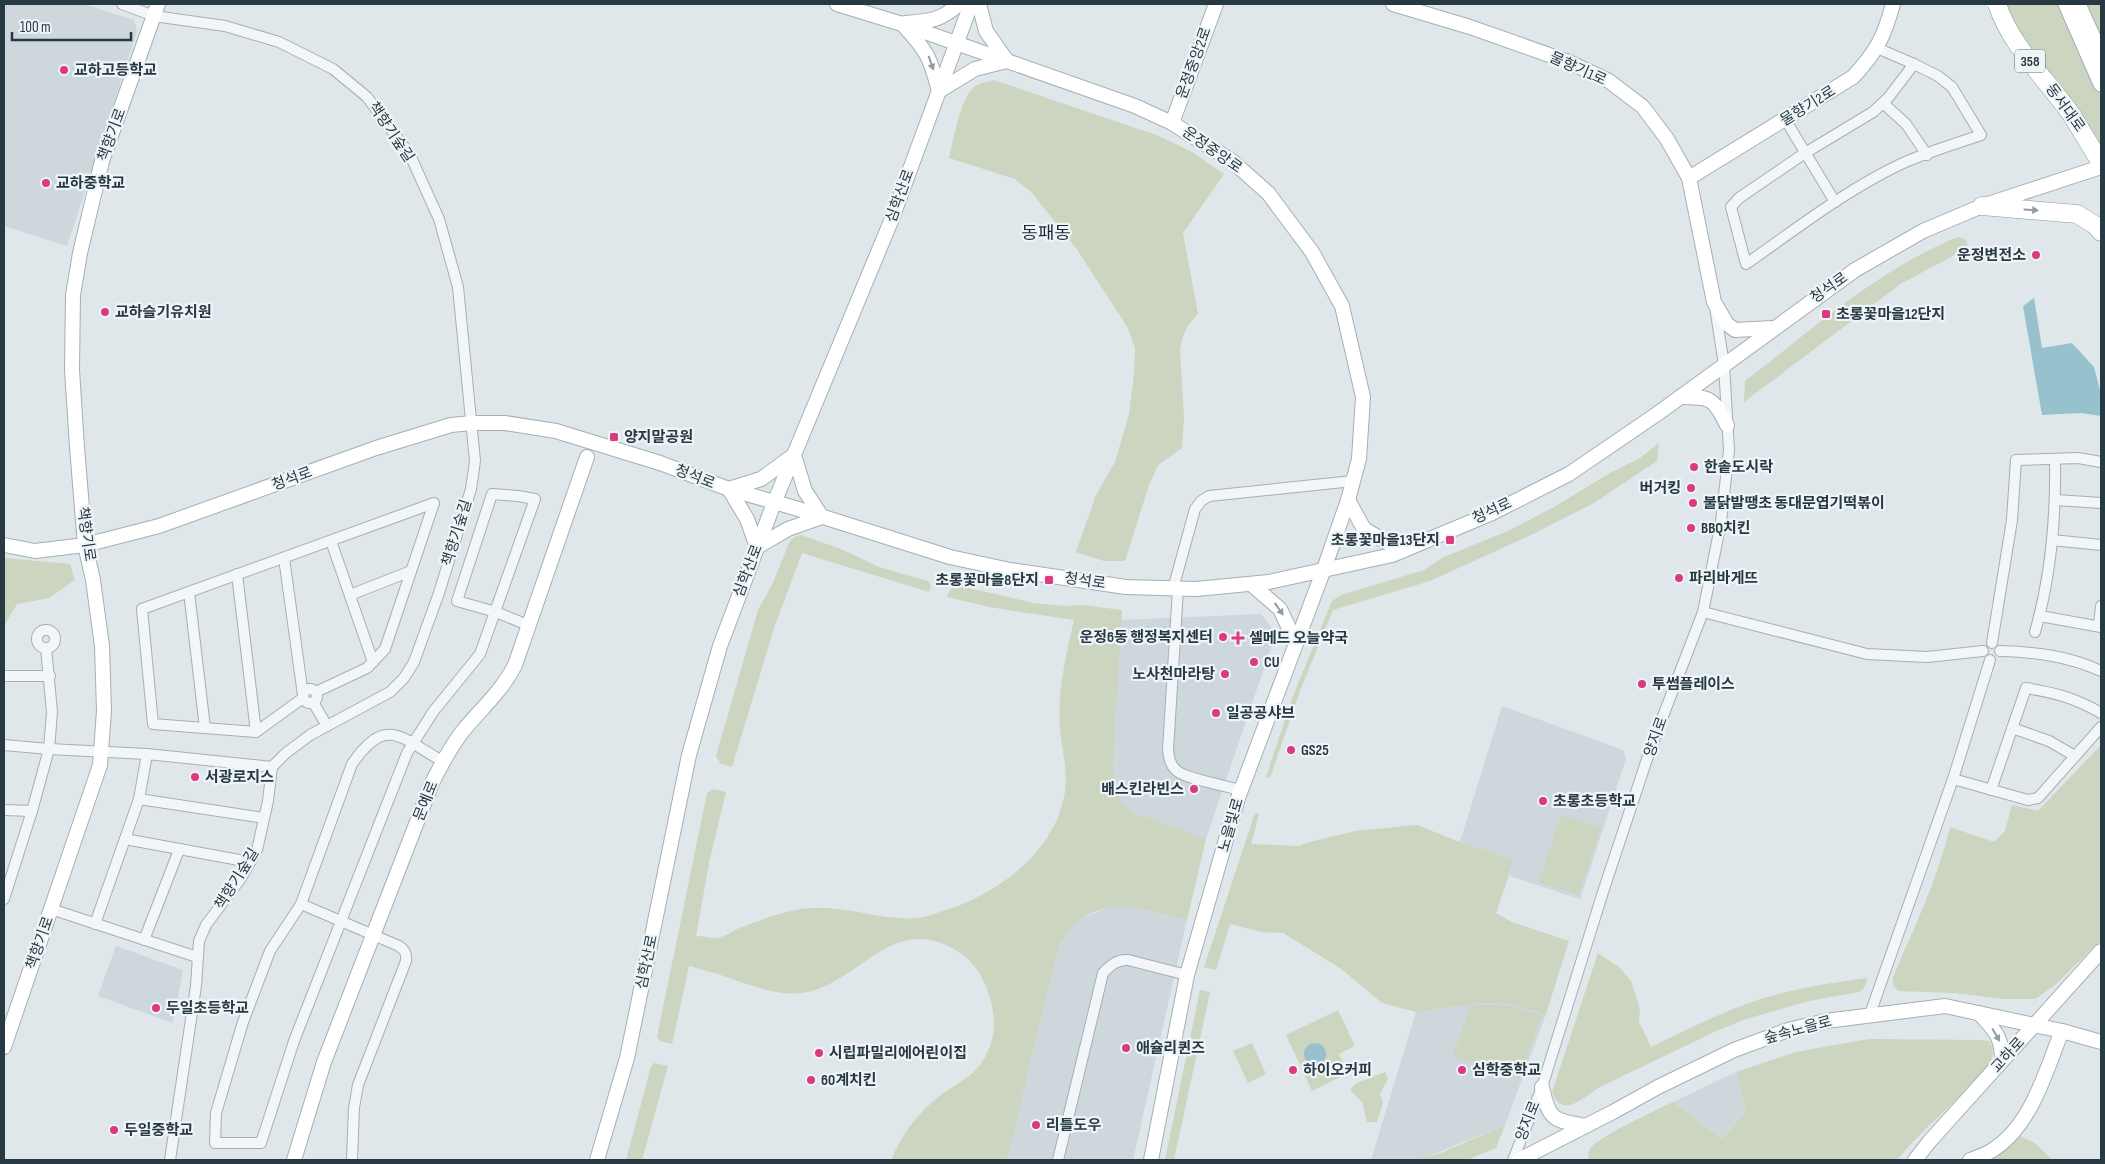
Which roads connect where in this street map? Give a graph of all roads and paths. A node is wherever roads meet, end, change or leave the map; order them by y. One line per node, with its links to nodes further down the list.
1 (122, 4): 12 (street, 책향기숲길)
2 (837, 4): 13 (street, 운정중앙로)
3 (959, 4): 13 (street)
4 (971, 4): 14 (street, 심학산로)
5 (979, 4): 17 (street)
6 (1216, 4): 23 (street, 운정중앙2로)
7 (1393, 4): 27 (street, 물향기1로)
8 (1893, 4): 15 (street, 물향기2로)
9 (1997, 4): 26 (highway, 동서대로 / 358, bridge)
10 (2066, 4): 19 (main road)
11 (2078, 4): 16 (main road)
12 (156, 10): 35 (street, 책향기숲길); 50 (street, 책향기로)
13 (902, 24): 14 (street, 운정중앙로); 20 (street, one-way to 20)
14 (956, 43): 17 (street, 운정중앙로); 20 (street, 심학산로)
15 (1877, 48): 18 (street); 22 (street, 물향기2로)
16 (2101, 55)
17 (1007, 61): 20 (street); 23 (street, 운정중앙로)
18 (1914, 64): 21 (street); 25 (street)
19 (2101, 84)
20 (939, 91): 37 (street, 심학산로)
21 (1883, 103): 24 (street); 25 (street)
22 (1785, 120): 24 (street); 27 (street, 물향기2로)
23 (1172, 123): 41 (street, 운정중앙로)
24 (1805, 153): 28 (street); 28 (street)
25 (1927, 155): 28 (street)
26 (2101, 165): 29 (street, 청석로)
27 (1689, 178): 31 (street, 물향기1로)
28 (1835, 202)
29 (1982, 206): 30 (highway, one-way to 30); 32 (street, 청석로)
30 (2101, 232)
31 (1714, 302): 32 (street, 물향기1로); 33 (street, 양지로)
32 (1774, 328): 33 (street, 청석로)
33 (1724, 365): 34 (street, 청석로); 36 (street, 양지로)
34 (1680, 397): 36 (street); 54 (street, 청석로)
35 (472, 422): 42 (street, 청석로); 50 (street, 청석로); 82 (street, 책향기숲길)
36 (1727, 425): 65 (street, 양지로)
37 (794, 455): 42 (street); 45 (street, 심학산로); 47 (street)
38 (587, 457): 67 (street, 문예로)
39 (2056, 460): 40 (street); 44 (street); 71 (street)
40 (2101, 462)
41 (1353, 481): 43 (street, 운정중앙로); 60 (street)
42 (729, 490): 45 (street, 청석로); 53 (street)
43 (1348, 500): 54 (street); 56 (street, 노을빛로)
44 (2056, 500): 46 (street); 48 (street)
45 (774, 503): 47 (street, 청석로); 53 (street, 심학산로)
46 (2101, 503)
47 (822, 517): 53 (street); 60 (street, 청석로)
48 (2052, 540): 51 (street); 66 (street)
49 (331, 541): 55 (street); 57 (street); 62 (street)
50 (85, 545): 52 (street, 청석로); 90 (street, 책향기로)
51 (2101, 545)
52 (4, 546)
53 (757, 547): 128 (street, 심학산로)
54 (1402, 551): 56 (street, 청석로)
55 (284, 558): 58 (street); 80 (street)
56 (1324, 569): 59 (street, 청석로); 70 (street, 노을빛로)
57 (412, 571): 62 (street); 76 (street)
58 (237, 574): 61 (street); 86 (street)
59 (1251, 584): 60 (street, 청석로); 70 (street, one-way to 70)
60 (1175, 589): 96 (street)
61 (189, 592): 84 (street); 84 (street)
62 (350, 594): 76 (street)
63 (2101, 606): 68 (street)
64 (496, 612): 64 (street); 67 (street); 88 (street)
65 (1703, 612): 73 (street); 123 (street, 양지로)
66 (2040, 616): 68 (street); 69 (street)
67 (530, 626): 93 (street, 문예로)
68 (2100, 627)
69 (2035, 632)
70 (1296, 643): 96 (street, 노을빛로)
71 (1992, 643): 73 (street); 74 (street)
72 (46, 648): 79 (street)
73 (1983, 651): 75 (street)
74 (2000, 651): 75 (street); 77 (street)
75 (1990, 660): 95 (street)
76 (373, 662): 80 (street)
77 (2101, 671)
78 (4, 676): 79 (street)
79 (50, 676): 89 (street)
80 (309, 697): 82 (street); 86 (street)
81 (2101, 713): 85 (street)
82 (327, 726): 94 (street, 책향기숲길)
83 (2101, 727): 92 (street)
84 (206, 728): 86 (street)
85 (2012, 728): 92 (street); 97 (street)
86 (256, 732)
87 (4, 744): 89 (street)
88 (412, 744): 93 (street); 107 (street); 109 (street)
89 (49, 749): 90 (street); 100 (street)
90 (101, 752): 91 (street); 108 (street, 책향기로)
91 (147, 754): 94 (street); 98 (street)
92 (2075, 756): 97 (street)
93 (442, 761): 111 (street, 문예로)
94 (272, 767): 101 (street, 책향기숲길)
95 (1953, 779): 97 (street); 117 (street)
96 (1241, 790): 115 (street, 노을빛로)
97 (1991, 790)
98 (139, 799): 101 (street); 102 (street)
99 (4, 810): 100 (street)
100 (32, 811): 105 (street)
101 (264, 818): 104 (street, 책향기숲길)
102 (125, 839): 103 (street); 110 (street)
103 (179, 850): 104 (street); 112 (street)
104 (250, 862): 114 (street, 책향기숲길)
105 (7, 878): 106 (street)
106 (4, 899)
107 (301, 904): 109 (street); 109 (street)
108 (51, 909): 110 (street); 121 (street, 책향기로)
109 (341, 920): 111 (street)
110 (95, 924): 112 (street)
111 (374, 934): 126 (street, 문예로); 127 (street)
112 (144, 940): 114 (street)
113 (2101, 951): 118 (street, 교하로)
114 (197, 957): 125 (street, 책향기숲길)
115 (1188, 975): 129 (street); 130 (street, 노을빛로)
116 (1979, 1013): 117 (street, 숲속노을로); 118 (street, 숲속노을로); 122 (street, one-way to 122)
117 (1870, 1014): 124 (street, 숲속노을로)
118 (2035, 1026): 119 (street, 숲속노을로); 122 (street, 교하로)
119 (2062, 1031): 120 (street, 숲속노을로); 134 (street)
120 (2101, 1042)
121 (4, 1048)
122 (2002, 1061): 133 (street, 교하로)
123 (1542, 1087): 124 (street); 131 (street, 양지로)
124 (1586, 1126): 132 (street, 숲속노을로)
125 (170, 1160)
126 (294, 1160)
127 (352, 1160)
128 (597, 1160)
129 (1058, 1160)
130 (1151, 1160)
131 (1513, 1160)
132 (1519, 1160)
133 (1915, 1160)
134 (1970, 1160)

